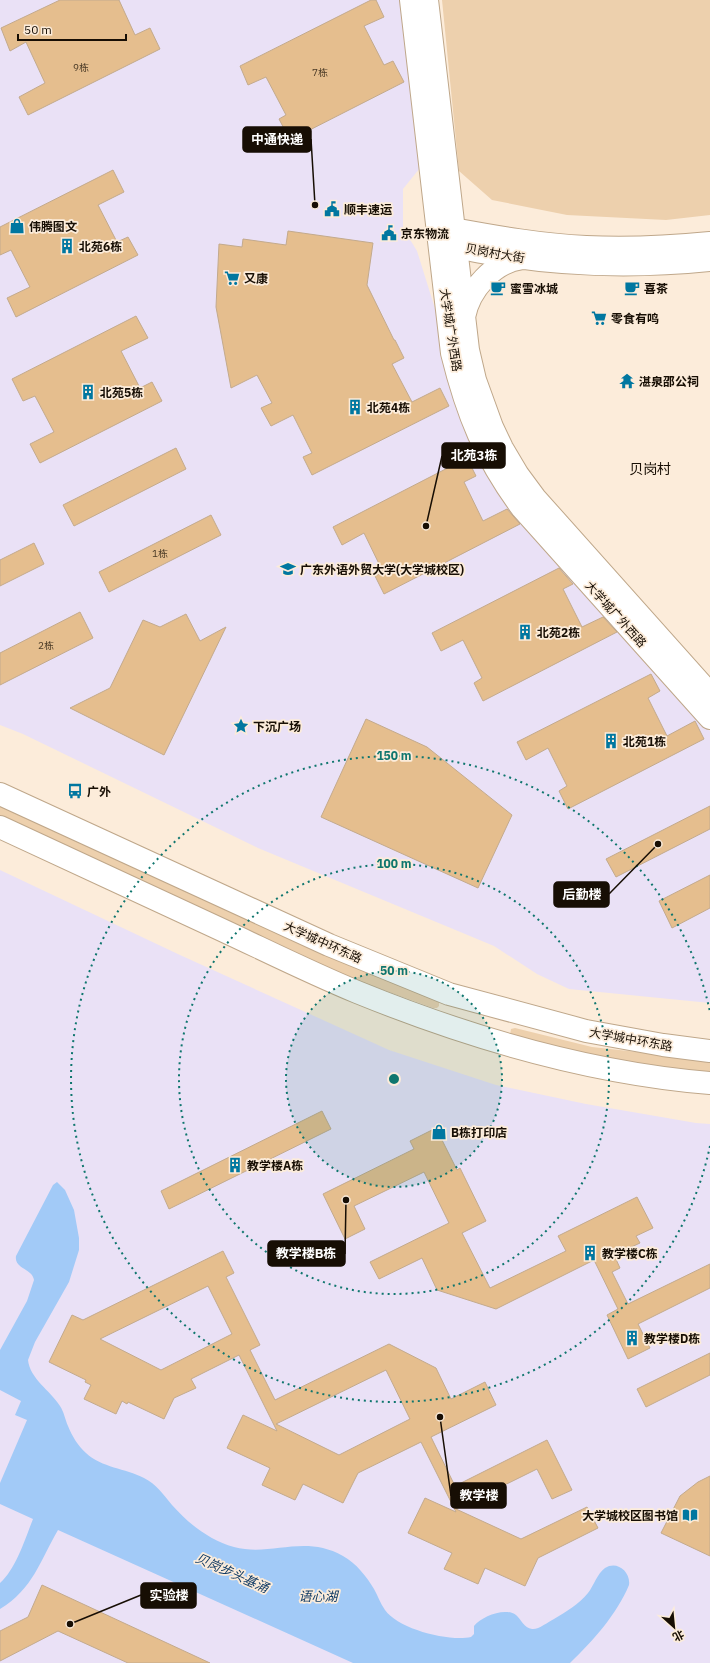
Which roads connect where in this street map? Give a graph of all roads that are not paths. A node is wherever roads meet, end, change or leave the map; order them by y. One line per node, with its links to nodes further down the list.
1 (411, 0): 3 (main road, 大学城广外西路)
2 (427, 0): 3 (main road, 大学城广外西路)
3 (449, 237): 4 (main road, 贝岗村大街); 5 (main road, 贝岗村大街); 7 (main road, 大学城广外西路); 9 (main road, 大学城广外西路)
4 (710, 243)
5 (522, 258): 6 (main road, 贝岗村大街); 7 (main road)
6 (710, 260)
7 (464, 322): 8 (main road, 大学城广外西路)
8 (710, 694)
9 (710, 718)
10 (0, 794): 12 (main road, 大学城中环东路)
11 (0, 827): 14 (main road)
12 (455, 995): 13 (main road, 大学城中环东路); 14 (main road)
13 (508, 1010): 15 (main road); 16 (main road, 大学城中环东路)
14 (444, 1025): 15 (main road)
15 (497, 1042): 17 (main road)
16 (710, 1052)
17 (710, 1083)

